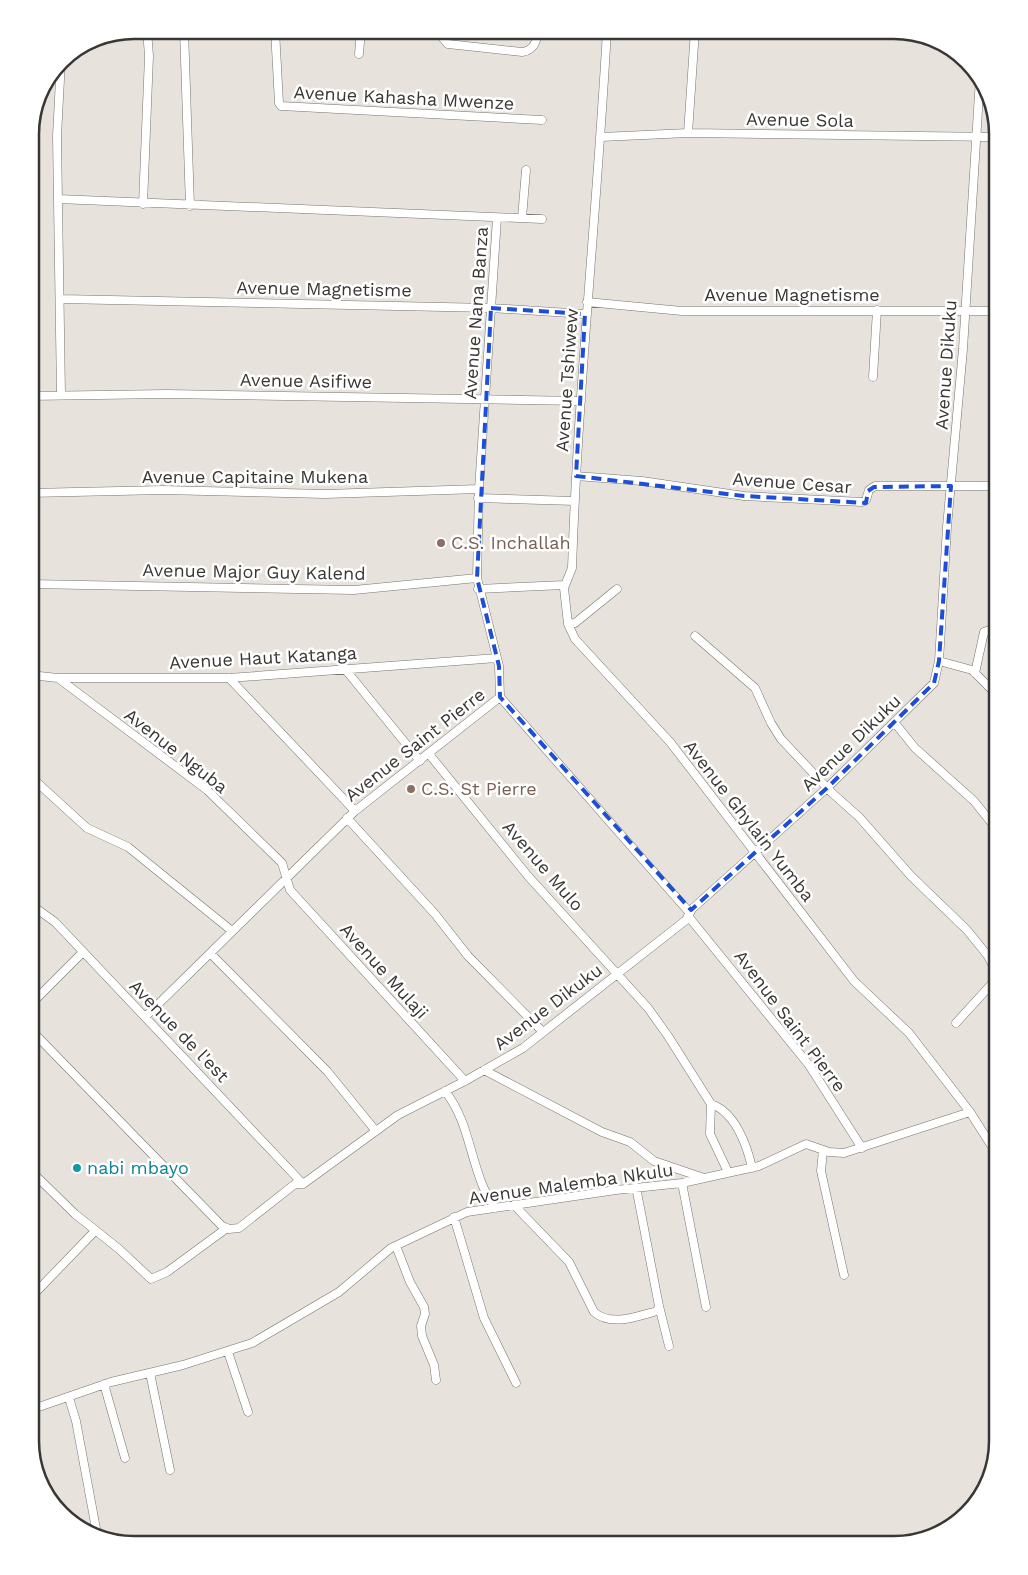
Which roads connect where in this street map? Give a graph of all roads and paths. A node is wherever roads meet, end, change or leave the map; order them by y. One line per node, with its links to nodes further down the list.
1 (148, 39): 19 (street)
2 (184, 39): 20 (street)
3 (276, 39): 12 (street, Avenue Kahasha Mwenze)
4 (360, 39): 9 (street)
5 (444, 39): 6 (street)
6 (537, 39)
7 (606, 39): 14 (street, Avenue Tshiwew)
8 (695, 39): 13 (street)
9 (360, 54)
10 (60, 74): 18 (street)
11 (979, 91): 15 (street, Avenue Dikuku)
12 (542, 120)
13 (688, 133): 14 (street, Avenue Sola); 15 (street, Avenue Sola)
14 (601, 136): 25 (street, Avenue Tshiwew)
15 (976, 137): 16 (street, Avenue Sola); 28 (street, Avenue Dikuku)
16 (989, 137)
17 (526, 170): 22 (street)
18 (58, 199): 19 (street, Avenue Nana Banza); 24 (street)
19 (143, 204): 20 (street, Avenue Nana Banza)
20 (190, 206): 21 (street, Avenue Nana Banza)
21 (497, 218): 22 (street); 26 (street, Avenue Nana Banza)
22 (522, 218): 23 (street)
23 (542, 219)
24 (61, 299): 26 (street, Avenue Magnetisme); 32 (street)
25 (587, 302): 27 (street, Avenue Magnetisme); 30 (street, Avenue Tshiwew)
26 (491, 308): 30 (street, Avenue Magnetisme); 34 (street, Avenue Nana Banza)
27 (877, 310): 28 (street, Avenue Magnetisme); 31 (street)
28 (966, 310): 29 (street, Avenue Magnetisme); 37 (street, Avenue Dikuku)
29 (989, 311)
30 (586, 314): 35 (street, Avenue Tshiwew)
31 (873, 377)
32 (61, 395): 33 (street, Avenue Asifiwe); 34 (street, Avenue Asifiwe)
33 (39, 396)
34 (485, 400): 35 (street, Avenue Asifiwe); 39 (street, Avenue Nana Banza)
35 (581, 401): 36 (street, Avenue Tshiwew)
36 (576, 476): 37 (street, Avenue Cesar); 42 (street, Avenue Tshiwew)
37 (951, 486): 38 (street, Avenue Cesar); 52 (street, Avenue Dikuku)
38 (989, 486)
39 (479, 489): 40 (street, Avenue Capitaine Mukena); 41 (street, Avenue Nana Banza)
40 (39, 494)
41 (478, 498): 42 (street); 43 (street, Avenue Nana Banza)
42 (575, 501): 45 (street, Avenue Tshiwew)
43 (476, 578): 44 (street, Avenue Major Guy Kalend); 46 (street, Avenue Nana Banza)
44 (39, 584)
45 (564, 585): 46 (street); 48 (street, Avenue Tshiwew)
46 (478, 589): 51 (street, Avenue Nana Banza)
47 (617, 589): 48 (street)
48 (568, 624): 68 (street, Avenue Ghylain Yumba)
49 (989, 630): 54 (street)
50 (695, 636): 64 (street)
51 (497, 658): 53 (street, Avenue Haut Katanga); 59 (street, Avenue Nana Banza)
52 (939, 661): 54 (street); 60 (street, Avenue Dikuku)
53 (345, 669): 57 (street, Avenue Haut Katanga); 62 (street)
54 (975, 673): 58 (street)
55 (39, 676): 56 (street, Avenue Haut Katanga)
56 (58, 678): 57 (street, Avenue Haut Katanga); 69 (street, Avenue Nguba)
57 (229, 678): 65 (street)
58 (989, 687)
59 (500, 697): 61 (street, Avenue Saint Pierre); 71 (street, Avenue Saint Pierre)
60 (894, 722): 64 (street, Avenue Dikuku); 67 (street)
61 (429, 754): 62 (street, Avenue Saint Pierre); 76 (street, Avenue Mulo)
62 (420, 761): 65 (street, Avenue Saint Pierre)
63 (39, 784): 72 (street)
64 (827, 788): 68 (street, Avenue Dikuku); 75 (street)
65 (354, 811): 66 (street, Avenue Saint Pierre)
66 (347, 818): 69 (street, Avenue Saint Pierre); 81 (street)
67 (989, 820)
68 (756, 852): 71 (street, Avenue Dikuku); 87 (street, Avenue Ghylain Yumba)
69 (286, 877): 72 (street, Avenue Saint Pierre); 84 (street, Avenue Mulaji)
70 (39, 910): 73 (street, Avenue de l'est)
71 (689, 914): 76 (street, Avenue Dikuku); 90 (street, Avenue Saint Pierre)
72 (232, 932): 74 (street, Avenue Saint Pierre)
73 (82, 953): 78 (street); 79 (street, Avenue de l'est)
74 (210, 954): 79 (street, Avenue Saint Pierre); 88 (street)
75 (989, 958)
76 (617, 973): 81 (street, Avenue Dikuku); 86 (street, Avenue Mulo)
77 (989, 986): 80 (street)
78 (39, 996)
79 (145, 1017): 97 (street, Avenue de l'est)
80 (956, 1023)
81 (542, 1031): 83 (street, Avenue Dikuku)
82 (39, 1038): 102 (street)
83 (484, 1070): 84 (street, Avenue Dikuku); 94 (street)
84 (464, 1082): 85 (street, Avenue Dikuku)
85 (444, 1091): 88 (street, Avenue Dikuku); 100 (street)
86 (711, 1104): 92 (street); 93 (street)
87 (970, 1112): 89 (street, Avenue Ghylain Yumba); 90 (street, Avenue Malemba Nkulu)
88 (375, 1130): 97 (street, Avenue Dikuku)
89 (989, 1142)
90 (862, 1148): 91 (street, Avenue Malemba Nkulu)
91 (823, 1150): 92 (street, Avenue Malemba Nkulu); 105 (street)
92 (752, 1168): 93 (street, Avenue Malemba Nkulu)
93 (728, 1172): 94 (street, Avenue Malemba Nkulu)
94 (704, 1178): 96 (street, Avenue Malemba Nkulu)
95 (39, 1179): 103 (street)
96 (682, 1183): 98 (street, Avenue Malemba Nkulu); 108 (street)
97 (303, 1184): 102 (street, Avenue Dikuku)
98 (636, 1187): 99 (street, Avenue Malemba Nkulu); 107 (street)
99 (514, 1205): 100 (street, Avenue Malemba Nkulu); 107 (street)
100 (495, 1208): 101 (street, Avenue Malemba Nkulu)
101 (454, 1217): 104 (street, Avenue Malemba Nkulu); 113 (street)
102 (227, 1228): 103 (street, Avenue Dikuku)
103 (95, 1231): 106 (street)
104 (396, 1246): 110 (street, Avenue Malemba Nkulu); 112 (street)
105 (844, 1275)
106 (39, 1289)
107 (659, 1306): 109 (street)
108 (706, 1307)
109 (669, 1346)
110 (228, 1352): 111 (street, Avenue Malemba Nkulu); 117 (street)
111 (150, 1373): 114 (street, Avenue Malemba Nkulu); 119 (street)
112 (436, 1380)
113 (516, 1383)
114 (104, 1384): 115 (street, Avenue Malemba Nkulu); 118 (street)
115 (69, 1398): 116 (street, Avenue Malemba Nkulu); 120 (street)
116 (39, 1407)
117 (248, 1412)
118 (125, 1458)
119 (170, 1470)
120 (96, 1528)

